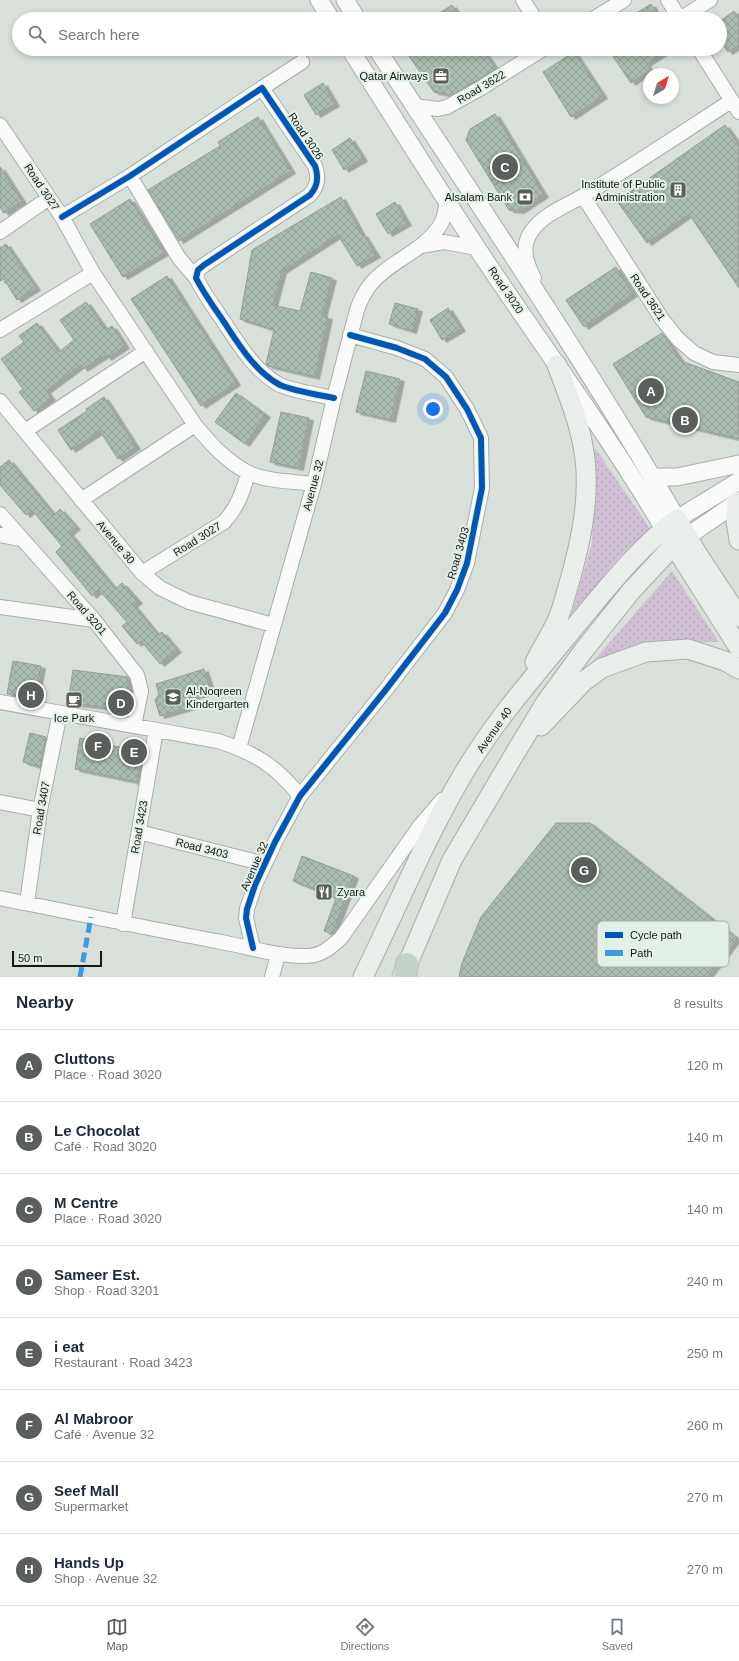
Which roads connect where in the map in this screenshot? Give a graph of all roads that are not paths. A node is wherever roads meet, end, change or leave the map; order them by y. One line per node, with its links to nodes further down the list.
1 (318, 0): 7 (street)
2 (345, 0): 8 (street)
3 (523, 0): 9 (street)
4 (624, 0): 10 (street)
5 (668, 0): 11 (street)
6 (710, 0): 12 (street)
7 (326, 12)
8 (353, 12)
9 (531, 12)
10 (604, 12)
11 (676, 12)
12 (691, 12)
13 (354, 56): 25 (street, Road 3020)
14 (382, 56): 19 (street, Road 3020)
15 (532, 56): 19 (street, Road 3622)
16 (703, 56): 20 (street)
17 (302, 62): 18 (street)
18 (262, 88): 22 (street); 31 (street, Road 3026)
19 (414, 106): 33 (street, Road 3020)
20 (735, 107): 23 (street)
21 (0, 125): 24 (street, Road 3027)
22 (130, 176): 26 (street); 31 (street)
23 (583, 196): 33 (street); 37 (street, Road 3621)
24 (49, 198): 26 (street, Road 3027); 27 (street)
25 (447, 200): 28 (street); 29 (street, Road 3020)
26 (62, 217): 30 (street, Road 3027)
27 (0, 232)
28 (421, 246): 29 (street); 34 (street, Avenue 32)
29 (477, 248): 36 (street, Road 3020)
30 (92, 273): 32 (street); 35 (street, Road 3027)
31 (196, 278): 38 (street)
32 (0, 330)
33 (561, 332): 44 (street, Road 3020)
34 (350, 335): 38 (street, Avenue 32); 70 (street, Road 3403)
35 (146, 351): 40 (street, Road 3027); 41 (street)
36 (557, 365): 50 (street, Road 3020); 63 (main road)
37 (739, 365)
38 (334, 398): 46 (street, Avenue 32)
39 (0, 401): 41 (street, Avenue 30)
40 (195, 425): 43 (street, Road 3027); 47 (street)
41 (25, 431): 47 (street, Avenue 30)
42 (739, 464): 44 (street)
43 (248, 473): 46 (street, Road 3027); 55 (street, Road 3027)
44 (653, 477): 50 (street, Road 3020)
45 (739, 481): 50 (street)
46 (314, 484): 59 (street, Avenue 32)
47 (81, 500): 55 (street, Avenue 30)
48 (738, 501): 53 (main road); 54 (street)
49 (0, 514): 52 (street, Road 3201)
50 (671, 524): 54 (main road); 63 (main road, Avenue 40)
51 (0, 535): 52 (street)
52 (20, 539): 58 (street, Road 3201)
53 (739, 540)
54 (680, 541): 57 (main road); 60 (main road); 68 (main road)
55 (142, 573): 59 (street, Avenue 30)
56 (0, 607): 58 (street)
57 (739, 617)
58 (94, 620): 65 (street, Road 3201)
59 (274, 625): 67 (street, Avenue 32)
60 (739, 648)
61 (739, 669): 68 (main road)
62 (0, 702): 64 (street)
63 (508, 708): 69 (main road, Avenue 40)
64 (60, 713): 65 (street); 72 (street, Road 3407)
65 (134, 726): 66 (street)
66 (156, 730): 67 (street); 73 (street, Road 3423)
67 (239, 748): 70 (street)
68 (514, 755): 81 (main road)
69 (462, 775): 78 (main road, Avenue 40); 80 (street)
70 (300, 796): 74 (street, Avenue 32)
71 (0, 802): 72 (street)
72 (40, 810): 76 (street, Road 3407)
73 (138, 832): 74 (street, Road 3403); 77 (street, Road 3423)
74 (265, 864): 79 (street, Avenue 32)
75 (0, 898): 76 (street)
76 (27, 903): 77 (street)
77 (123, 924): 79 (street)
78 (381, 941): 83 (main road, Avenue 40); 84 (main road)
79 (253, 948): 80 (street)
80 (278, 954): 82 (street)
81 (405, 973)
82 (272, 977)
83 (363, 977)
84 (372, 977)

